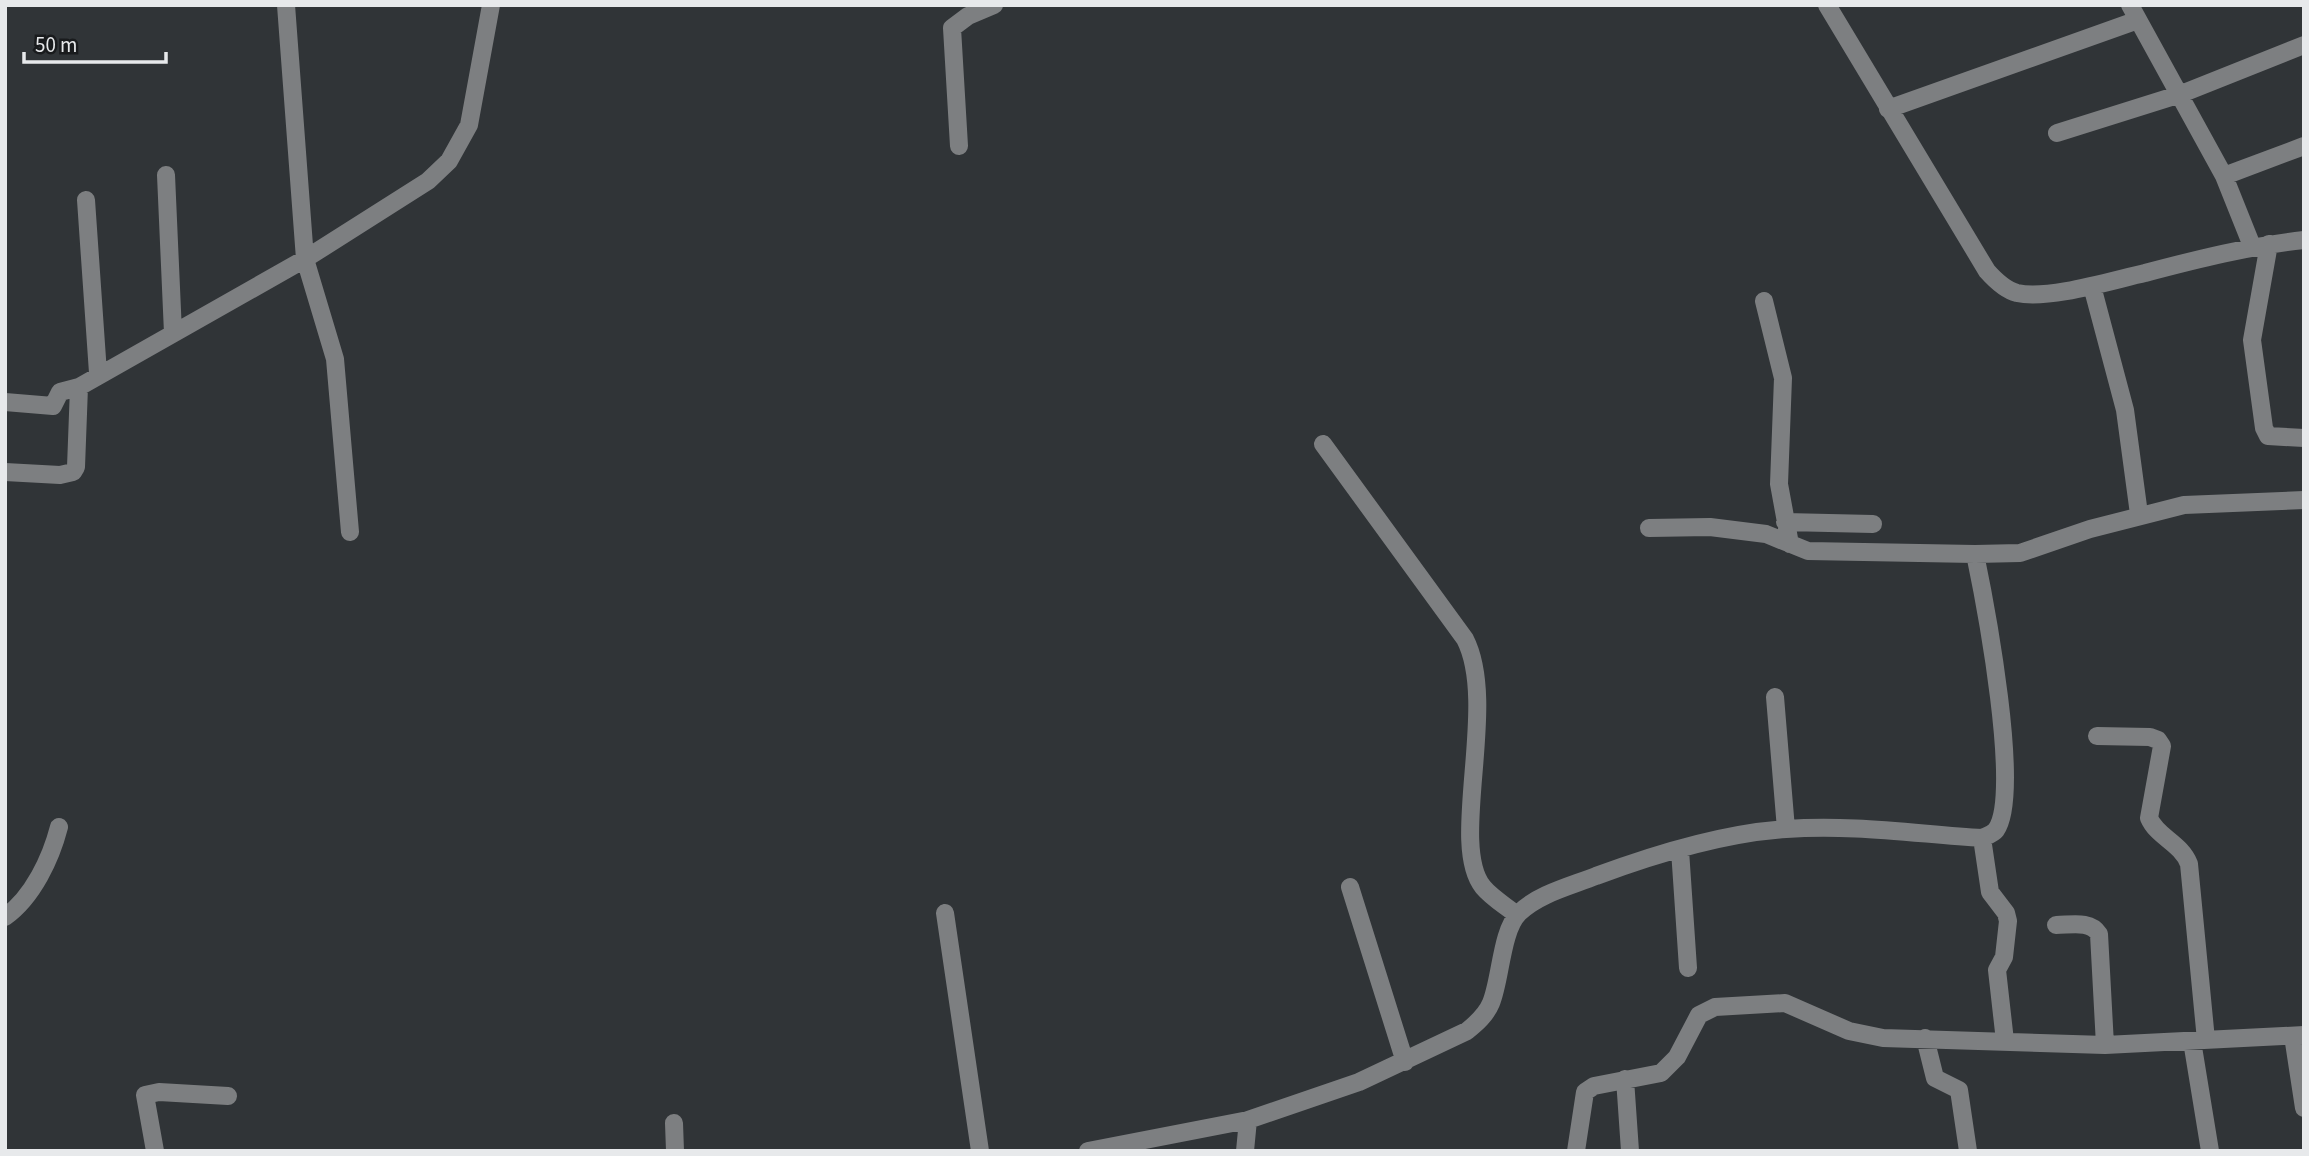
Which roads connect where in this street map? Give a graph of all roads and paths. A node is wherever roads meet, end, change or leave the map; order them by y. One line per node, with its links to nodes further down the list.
1 (286, 5): 17 (street)
2 (491, 5): 17 (street)
3 (994, 5): 10 (street)
4 (1827, 5): 8 (street)
5 (2134, 13): 7 (street); 8 (street)
6 (2304, 45): 7 (street)
7 (2182, 94): 9 (street); 13 (street)
8 (1888, 109): 18 (street)
9 (2057, 133)
10 (960, 146)
11 (2304, 146): 13 (street)
12 (166, 175): 20 (street)
13 (2224, 176): 16 (street)
14 (86, 200): 21 (street)
15 (2304, 240): 16 (street)
16 (2261, 245): 18 (street); 24 (street)
17 (305, 259): 20 (street); 32 (street)
18 (2092, 286): 28 (street)
19 (1764, 301): 29 (street)
20 (173, 333): 21 (street)
21 (98, 373): 22 (street)
22 (79, 387): 23 (street); 26 (street)
23 (5, 402)
24 (2304, 438)
25 (1323, 444): 43 (street)
26 (5, 472)
27 (2304, 500): 28 (street)
28 (2139, 514): 34 (street)
29 (1786, 522): 30 (street); 33 (street)
30 (1873, 524)
31 (1649, 528): 33 (street)
32 (350, 531)
33 (1790, 544): 34 (street)
34 (1975, 554): 39 (street)
35 (1775, 697): 38 (street)
36 (2097, 736): 50 (street)
37 (59, 827): 44 (street)
38 (1786, 829): 39 (street); 40 (street)
39 (1982, 838): 49 (street)
40 (1680, 850): 43 (street); 46 (street)
41 (1350, 887): 52 (street)
42 (945, 913): 60 (street)
43 (1517, 915): 52 (street)
44 (5, 917)
45 (2056, 925): 51 (street)
46 (1688, 968)
47 (2298, 1036): 50 (street); 55 (street)
48 (1925, 1038): 49 (street); 53 (street); 65 (street)
49 (2006, 1041): 51 (street)
50 (2199, 1041): 51 (street); 66 (street)
51 (2105, 1045)
52 (1405, 1062): 56 (street)
53 (1625, 1079): 63 (street); 64 (street)
54 (228, 1096): 58 (street)
55 (2304, 1108)
56 (1248, 1120): 61 (street); 62 (street)
57 (674, 1123): 59 (street)
58 (155, 1151)
59 (675, 1151)
60 (981, 1151)
61 (1088, 1151)
62 (1245, 1151)
63 (1576, 1151)
64 (1630, 1151)
65 (1968, 1151)
66 (2210, 1151)

